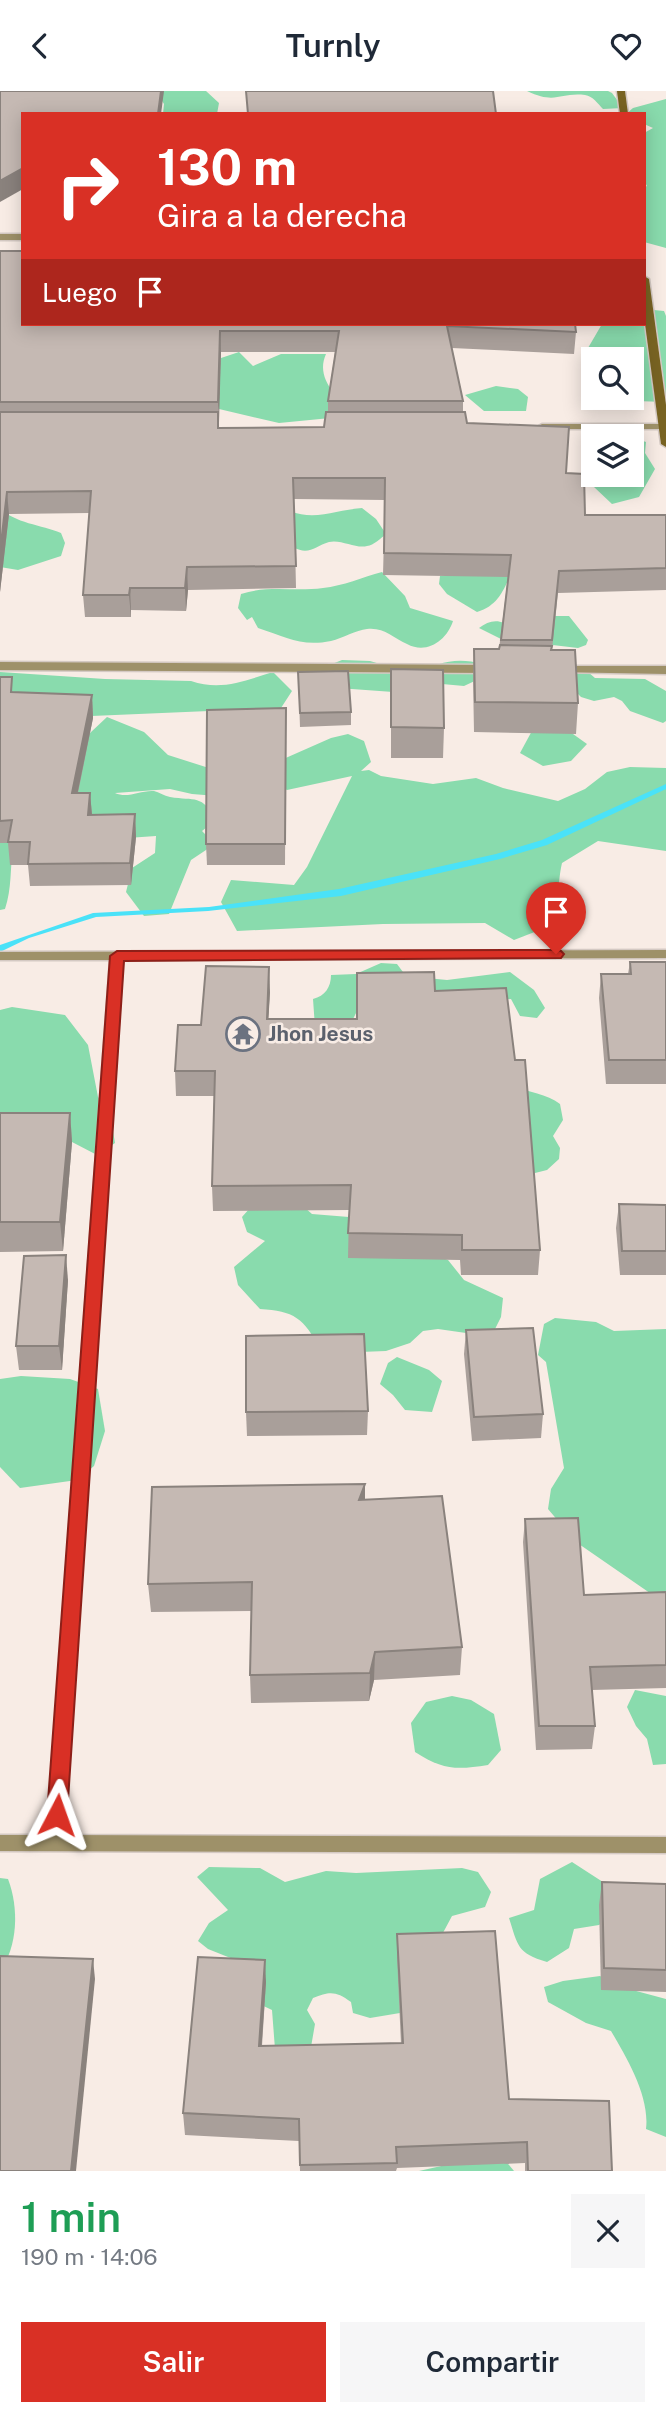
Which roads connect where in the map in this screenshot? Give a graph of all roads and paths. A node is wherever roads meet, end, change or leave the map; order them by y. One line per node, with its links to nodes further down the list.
1 (621, 91): 2 (main road)
2 (624, 112)
3 (0, 237): 4 (street)
4 (21, 237)
5 (646, 295): 7 (main road)
6 (525, 427): 7 (street)
7 (663, 427): 8 (main road)
8 (666, 444)
9 (0, 666): 10 (street)
10 (499, 669)
11 (541, 670): 12 (street)
12 (666, 670)
13 (666, 954): 15 (street)
14 (0, 956): 15 (street)
15 (117, 956): 17 (street)
16 (0, 1843): 17 (street)
17 (55, 1843): 18 (street)
18 (666, 1845)

